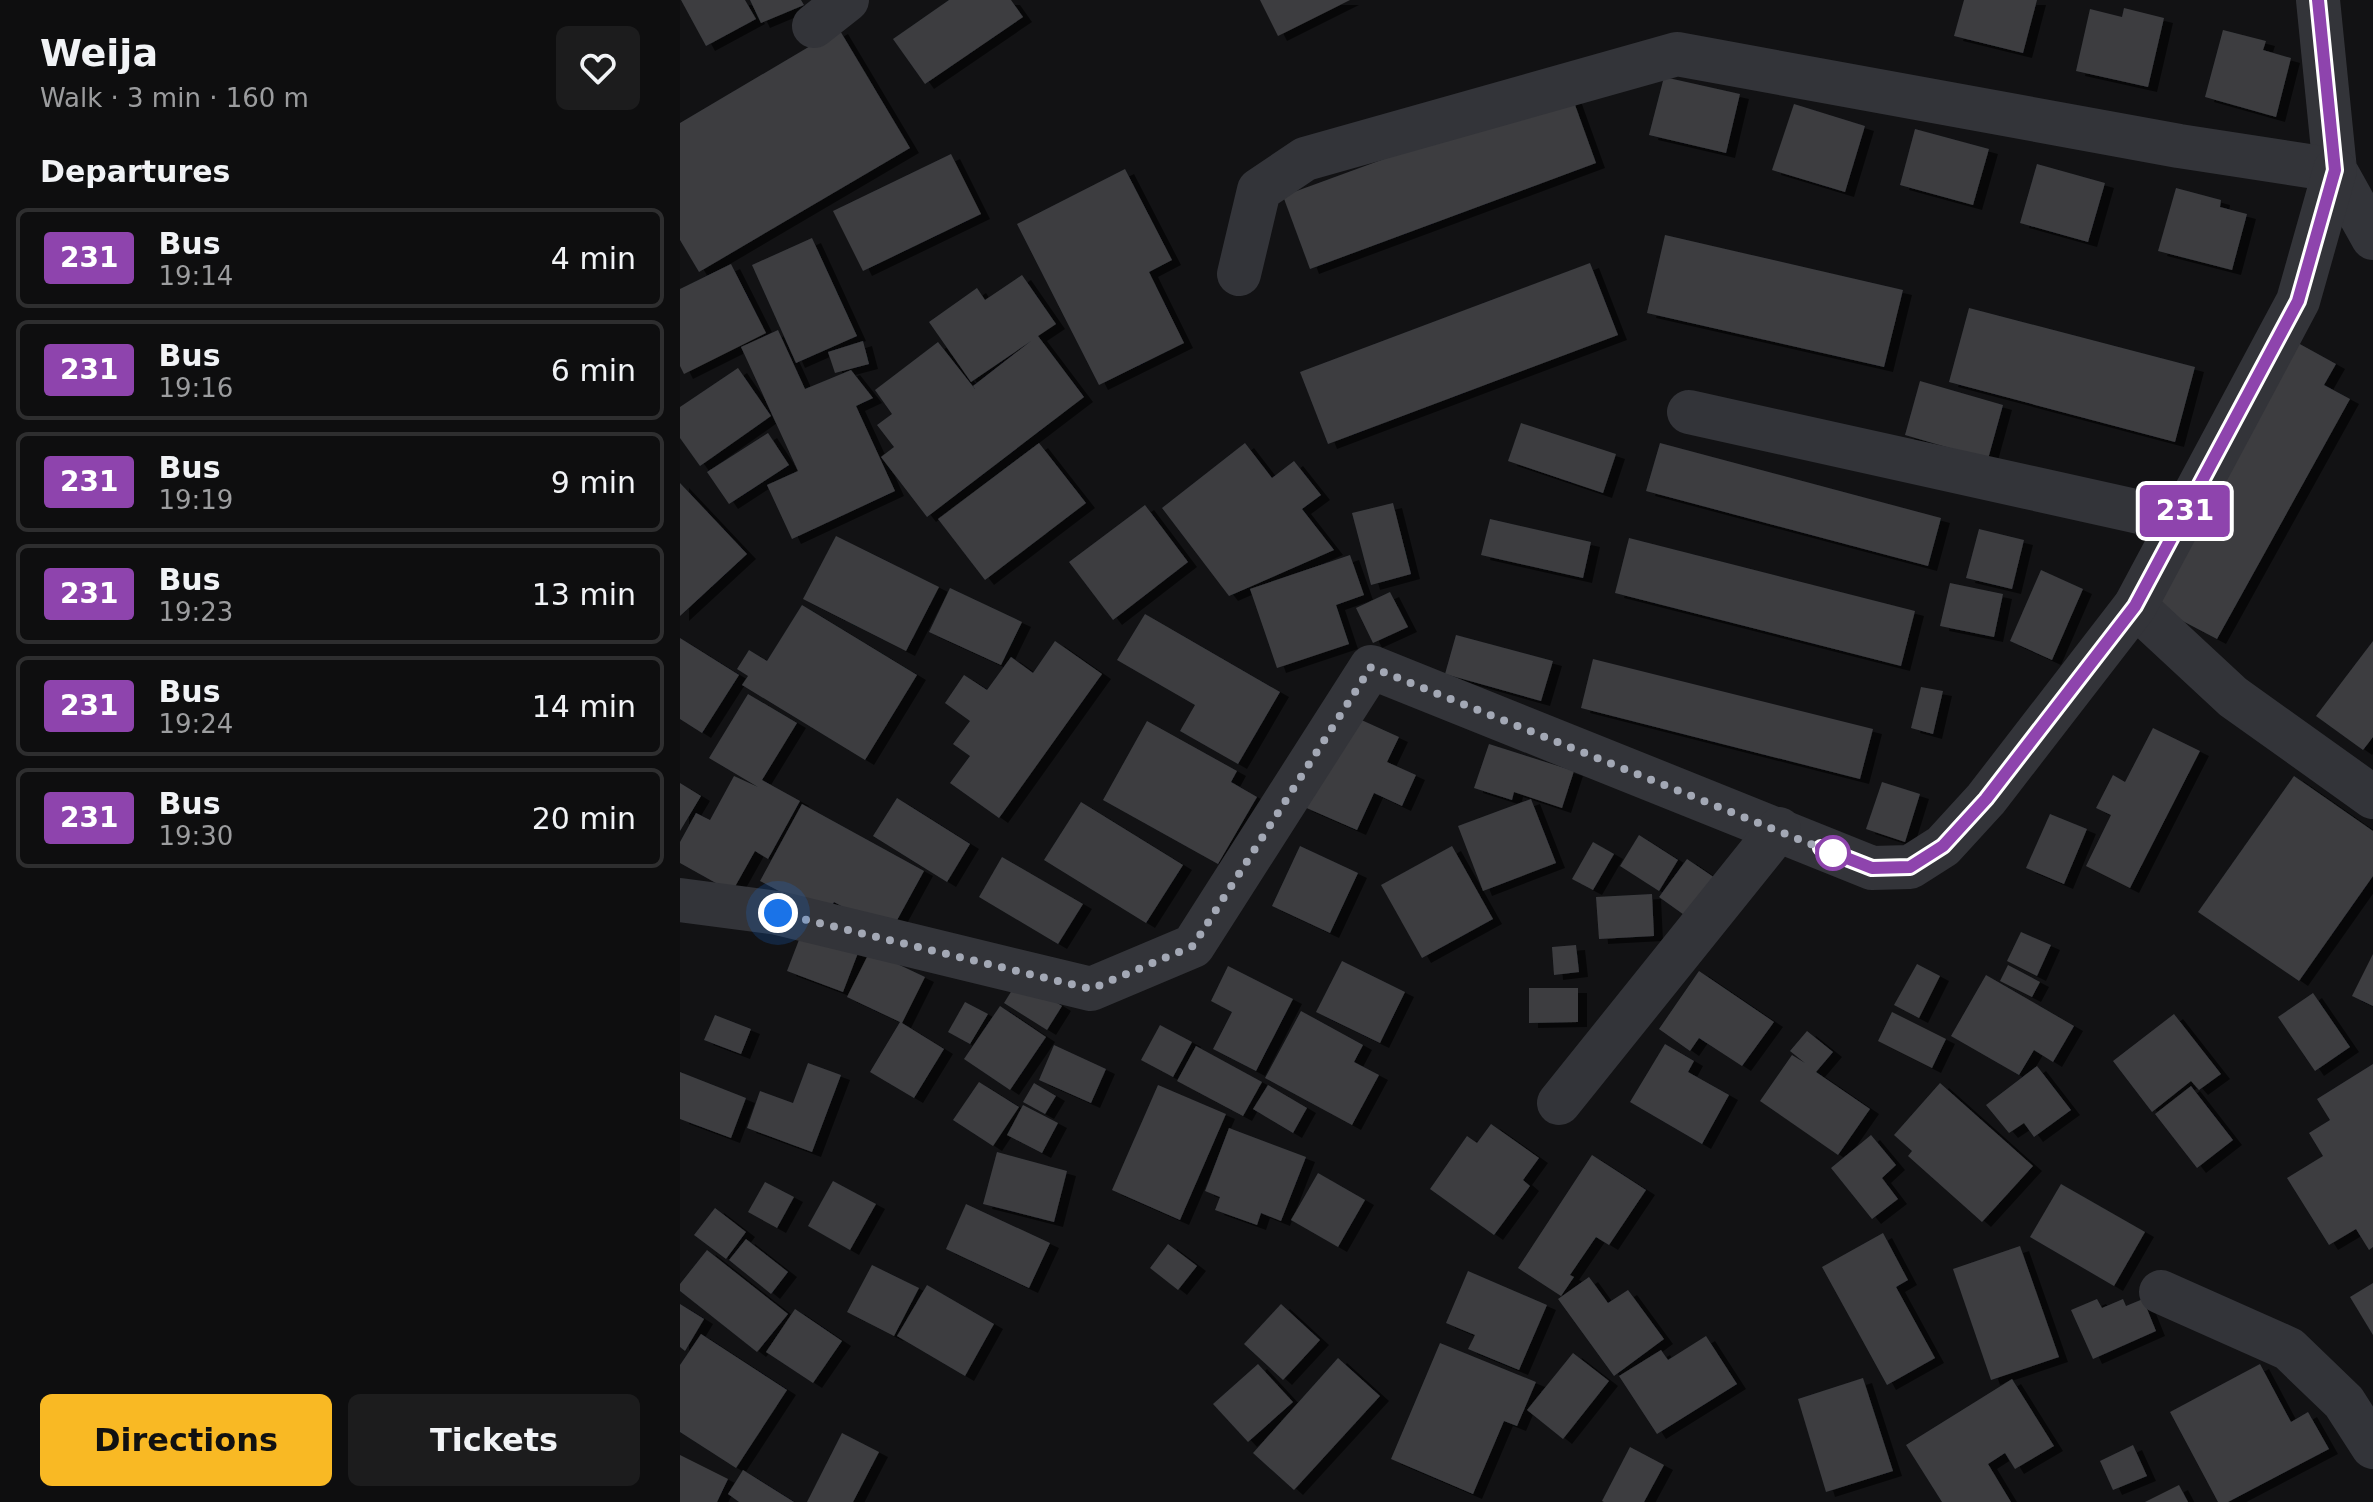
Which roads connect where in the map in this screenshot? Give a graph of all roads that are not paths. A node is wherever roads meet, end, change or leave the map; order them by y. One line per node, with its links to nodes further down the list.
1 (2318, 0): 2 (street)
2 (2335, 170): 3 (street); 4 (street); 6 (street)
3 (2373, 238)
4 (1239, 274)
5 (1689, 412): 6 (street)
6 (2180, 521): 7 (street)
7 (2135, 606): 8 (street); 9 (street)
8 (2373, 797)
9 (1779, 829): 10 (street); 11 (street)
10 (680, 900)
11 (1559, 1103)
12 (2161, 1292): 13 (street)
13 (2373, 1447)

